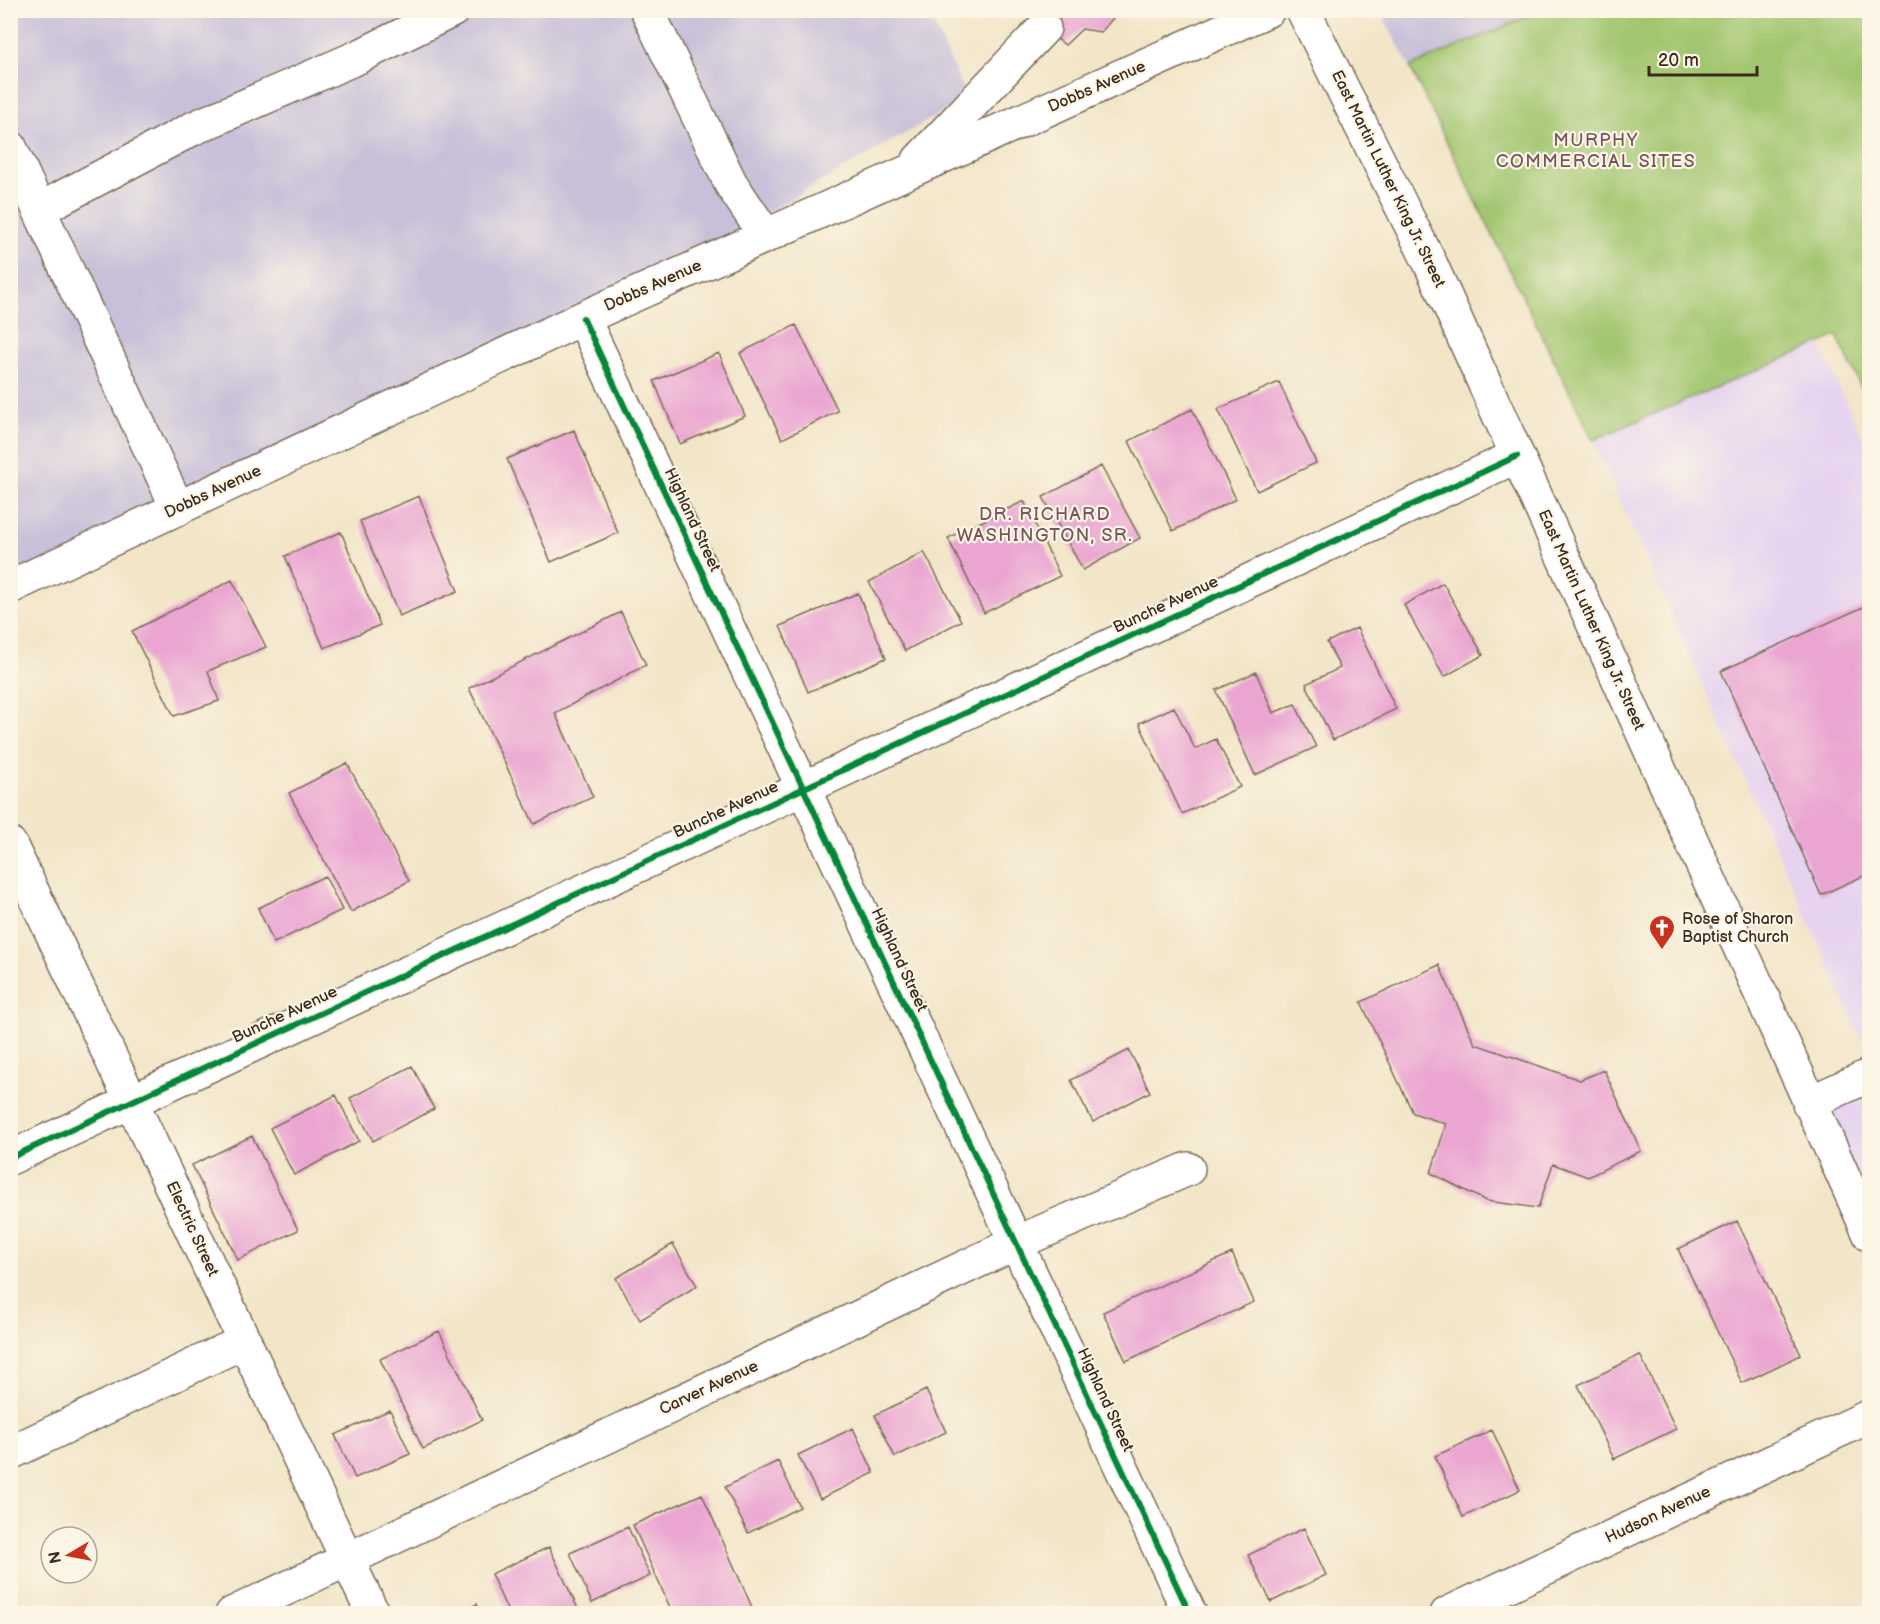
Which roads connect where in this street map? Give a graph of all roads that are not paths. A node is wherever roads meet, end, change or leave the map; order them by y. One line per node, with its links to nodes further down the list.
1 (453, 10): 8 (street)
2 (647, 10): 9 (street)
3 (1268, 10): 7 (street, Dobbs Avenue)
4 (1303, 10): 11 (street, East Martin Luther King Jr. Street)
5 (1044, 28): 7 (street)
6 (10, 147): 8 (street)
7 (907, 172): 9 (street, Dobbs Avenue)
8 (40, 209): 12 (street)
9 (765, 236): 10 (street, Dobbs Avenue)
10 (583, 318): 12 (street, Dobbs Avenue); 14 (street, Highland Street)
11 (1517, 456): 14 (street, Bunche Avenue); 18 (street, East Martin Luther King Jr. Street)
12 (178, 508): 13 (street, Dobbs Avenue)
13 (10, 587)
14 (804, 789): 17 (street, Bunche Avenue); 22 (street, Highland Street)
15 (10, 844): 17 (street, Electric Street)
16 (1869, 1075): 18 (street)
17 (132, 1102): 19 (street, Bunche Avenue); 23 (street, Electric Street)
18 (1809, 1103): 21 (street, East Martin Luther King Jr. Street)
19 (10, 1158)
20 (1188, 1169): 22 (street, Carver Avenue)
21 (1869, 1235)
22 (1016, 1243): 26 (street, Carver Avenue); 29 (street, Highland Street)
23 (245, 1341): 25 (street); 26 (street, Electric Street)
24 (1869, 1416): 30 (street, Hudson Avenue)
25 (10, 1453)
26 (348, 1559): 27 (street, Carver Avenue); 28 (street, Electric Street)
27 (232, 1614)
28 (373, 1614)
29 (1190, 1614)
30 (1447, 1614)

